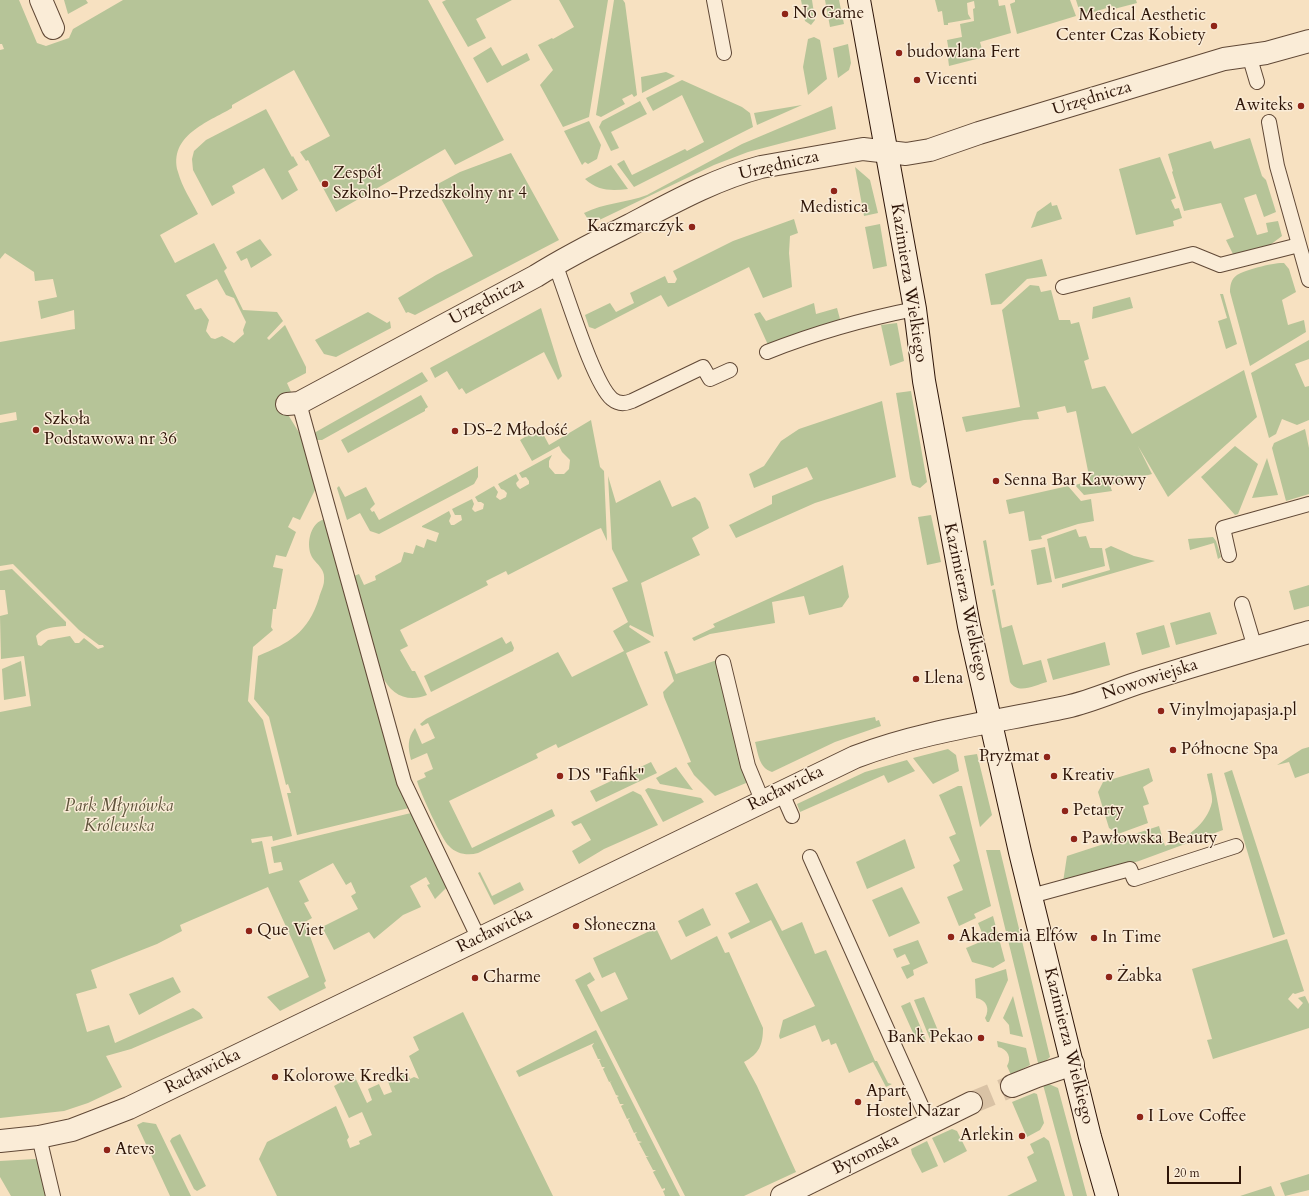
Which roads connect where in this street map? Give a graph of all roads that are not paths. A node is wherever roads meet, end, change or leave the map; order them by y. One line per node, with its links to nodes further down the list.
1 (41, 0): 4 (street)
2 (714, 0): 6 (lane)
3 (859, 0): 10 (street, Kazimierza Wielkiego)
4 (54, 28)
5 (1309, 41): 7 (street, Urzędnicza)
6 (724, 53)
7 (1249, 55): 8 (lane); 10 (street, Urzędnicza)
8 (1258, 82)
9 (1269, 122): 11 (lane)
10 (887, 152): 12 (street, Urzędnicza); 15 (street, Kazimierza Wielkiego)
11 (1299, 245): 13 (lane); 14 (lane)
12 (556, 264): 17 (lane); 18 (street, Urzędnicza)
13 (1309, 280)
14 (1063, 287)
15 (915, 309): 16 (lane); 25 (street, Kazimierza Wielkiego)
16 (767, 352)
17 (730, 370)
18 (293, 403): 31 (lane)
19 (1309, 504): 20 (lane)
20 (1230, 555)
21 (1242, 604): 23 (lane)
22 (1309, 632): 23 (street, Nowowiejska)
23 (1255, 648): 25 (street, Nowowiejska)
24 (723, 662): 26 (lane)
25 (990, 721): 26 (street, Racławicka); 30 (street, Kazimierza Wielkiego)
26 (772, 796): 27 (lane); 31 (street, Racławicka)
27 (792, 816)
28 (1236, 846): 30 (lane)
29 (810, 858): 35 (lane)
30 (1031, 896): 32 (street, Kazimierza Wielkiego)
31 (479, 939): 36 (street, Racławicka)
32 (1073, 1064): 33 (street); 40 (street, Kazimierza Wielkiego)
33 (1012, 1086)
34 (971, 1103): 35 (street, Bytomska)
35 (929, 1123): 39 (street, Bytomska)
36 (39, 1137): 37 (street, Racławicka); 38 (lane)
37 (0, 1141)
38 (53, 1196)
39 (782, 1196)
40 (1107, 1196)

